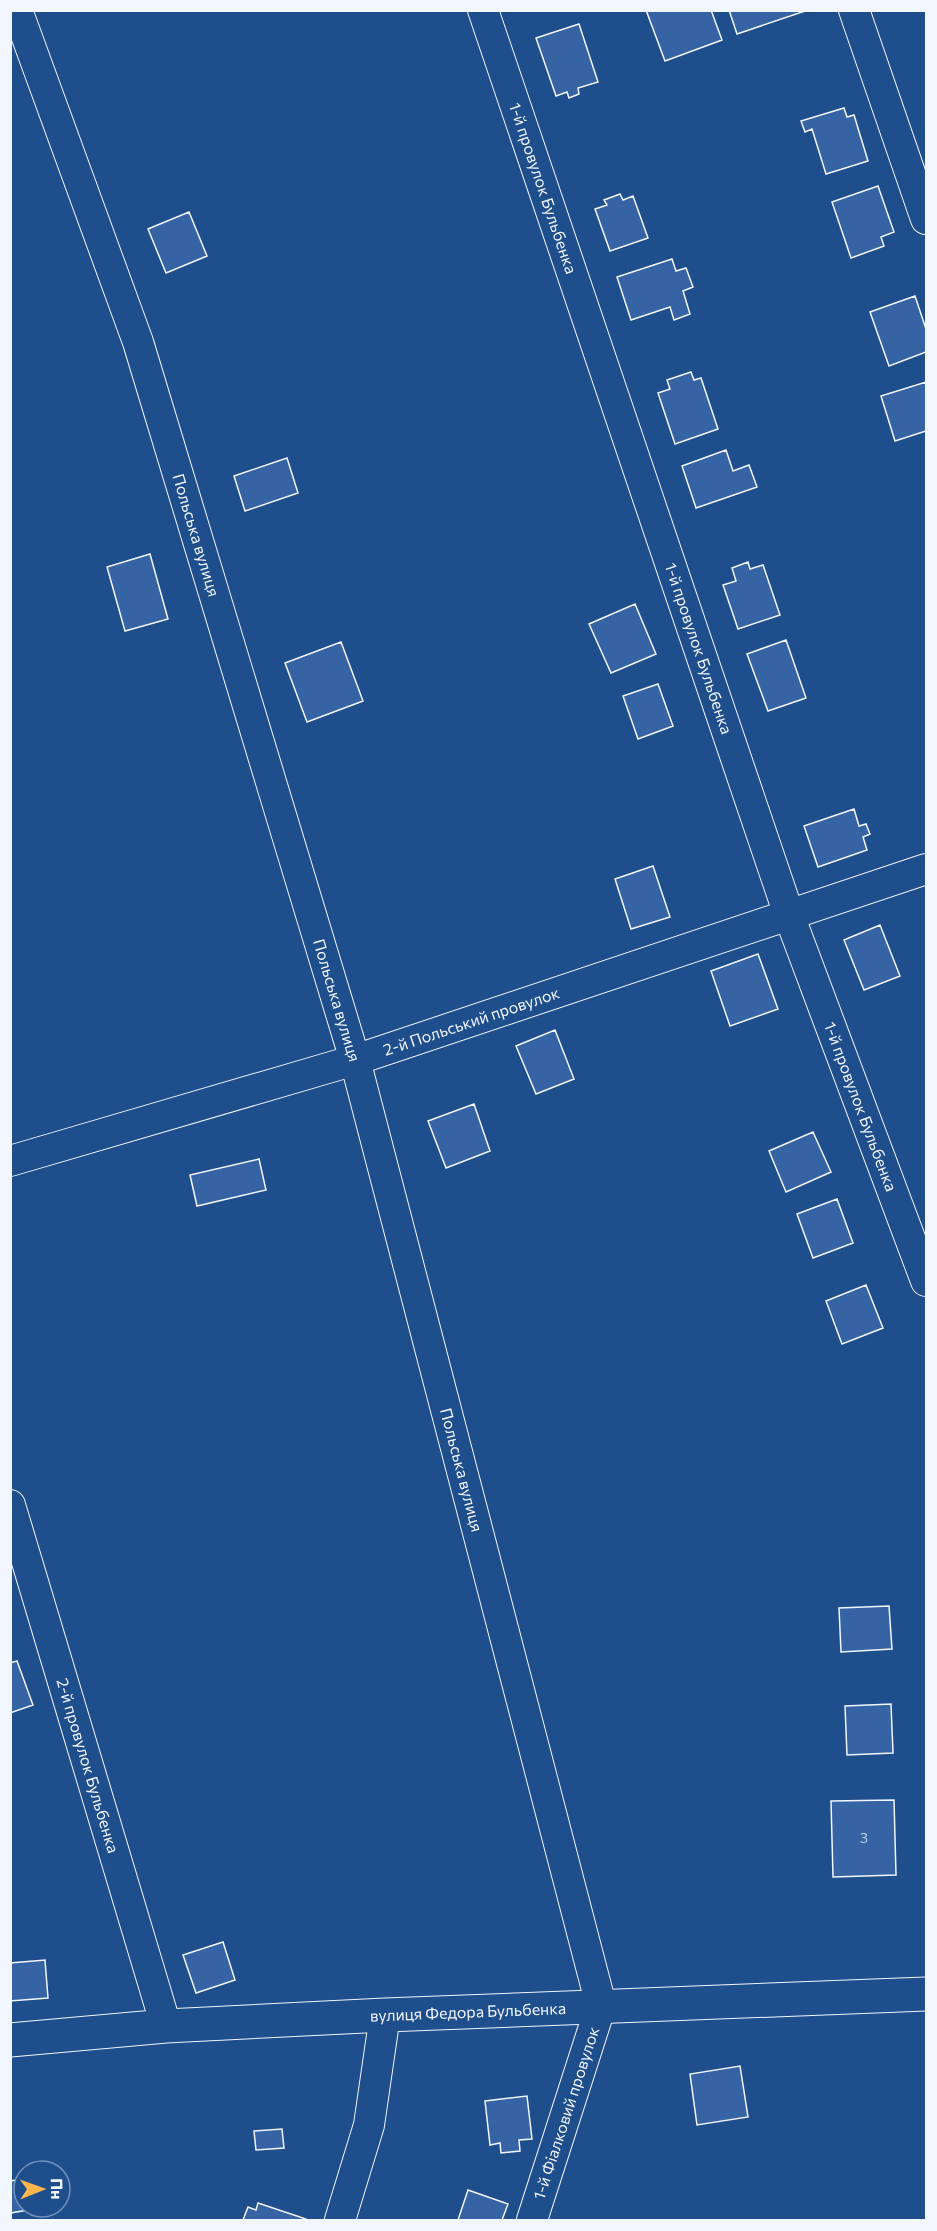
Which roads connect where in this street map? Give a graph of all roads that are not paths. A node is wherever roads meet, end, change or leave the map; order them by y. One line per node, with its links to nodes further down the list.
1 (17, 10): 7 (street, Польська вулиця)
2 (854, 10): 4 (street)
3 (485, 11): 6 (street, 1-й провулок Бульбенка)
4 (927, 219)
5 (927, 869): 6 (street, 2-й Польський провулок)
6 (789, 915): 7 (street, 2-й Польський провулок); 9 (street, 1-й провулок Бульбенка)
7 (355, 1060): 8 (street, 2-й Польський провулок); 12 (street, Польська вулиця)
8 (10, 1161)
9 (927, 1281)
10 (10, 1505): 14 (street, 2-й провулок Бульбенка)
11 (927, 1994): 12 (street, вулиця Федора Бульбенка)
12 (601, 2005): 13 (street, вулиця Федора Бульбенка); 17 (street, 1-й Фіалковий провулок)
13 (385, 2015): 14 (street, вулиця Федора Бульбенка); 16 (street)
14 (166, 2026): 15 (street, вулиця Федора Бульбенка)
15 (10, 2040)
16 (340, 2220)
17 (532, 2220)

